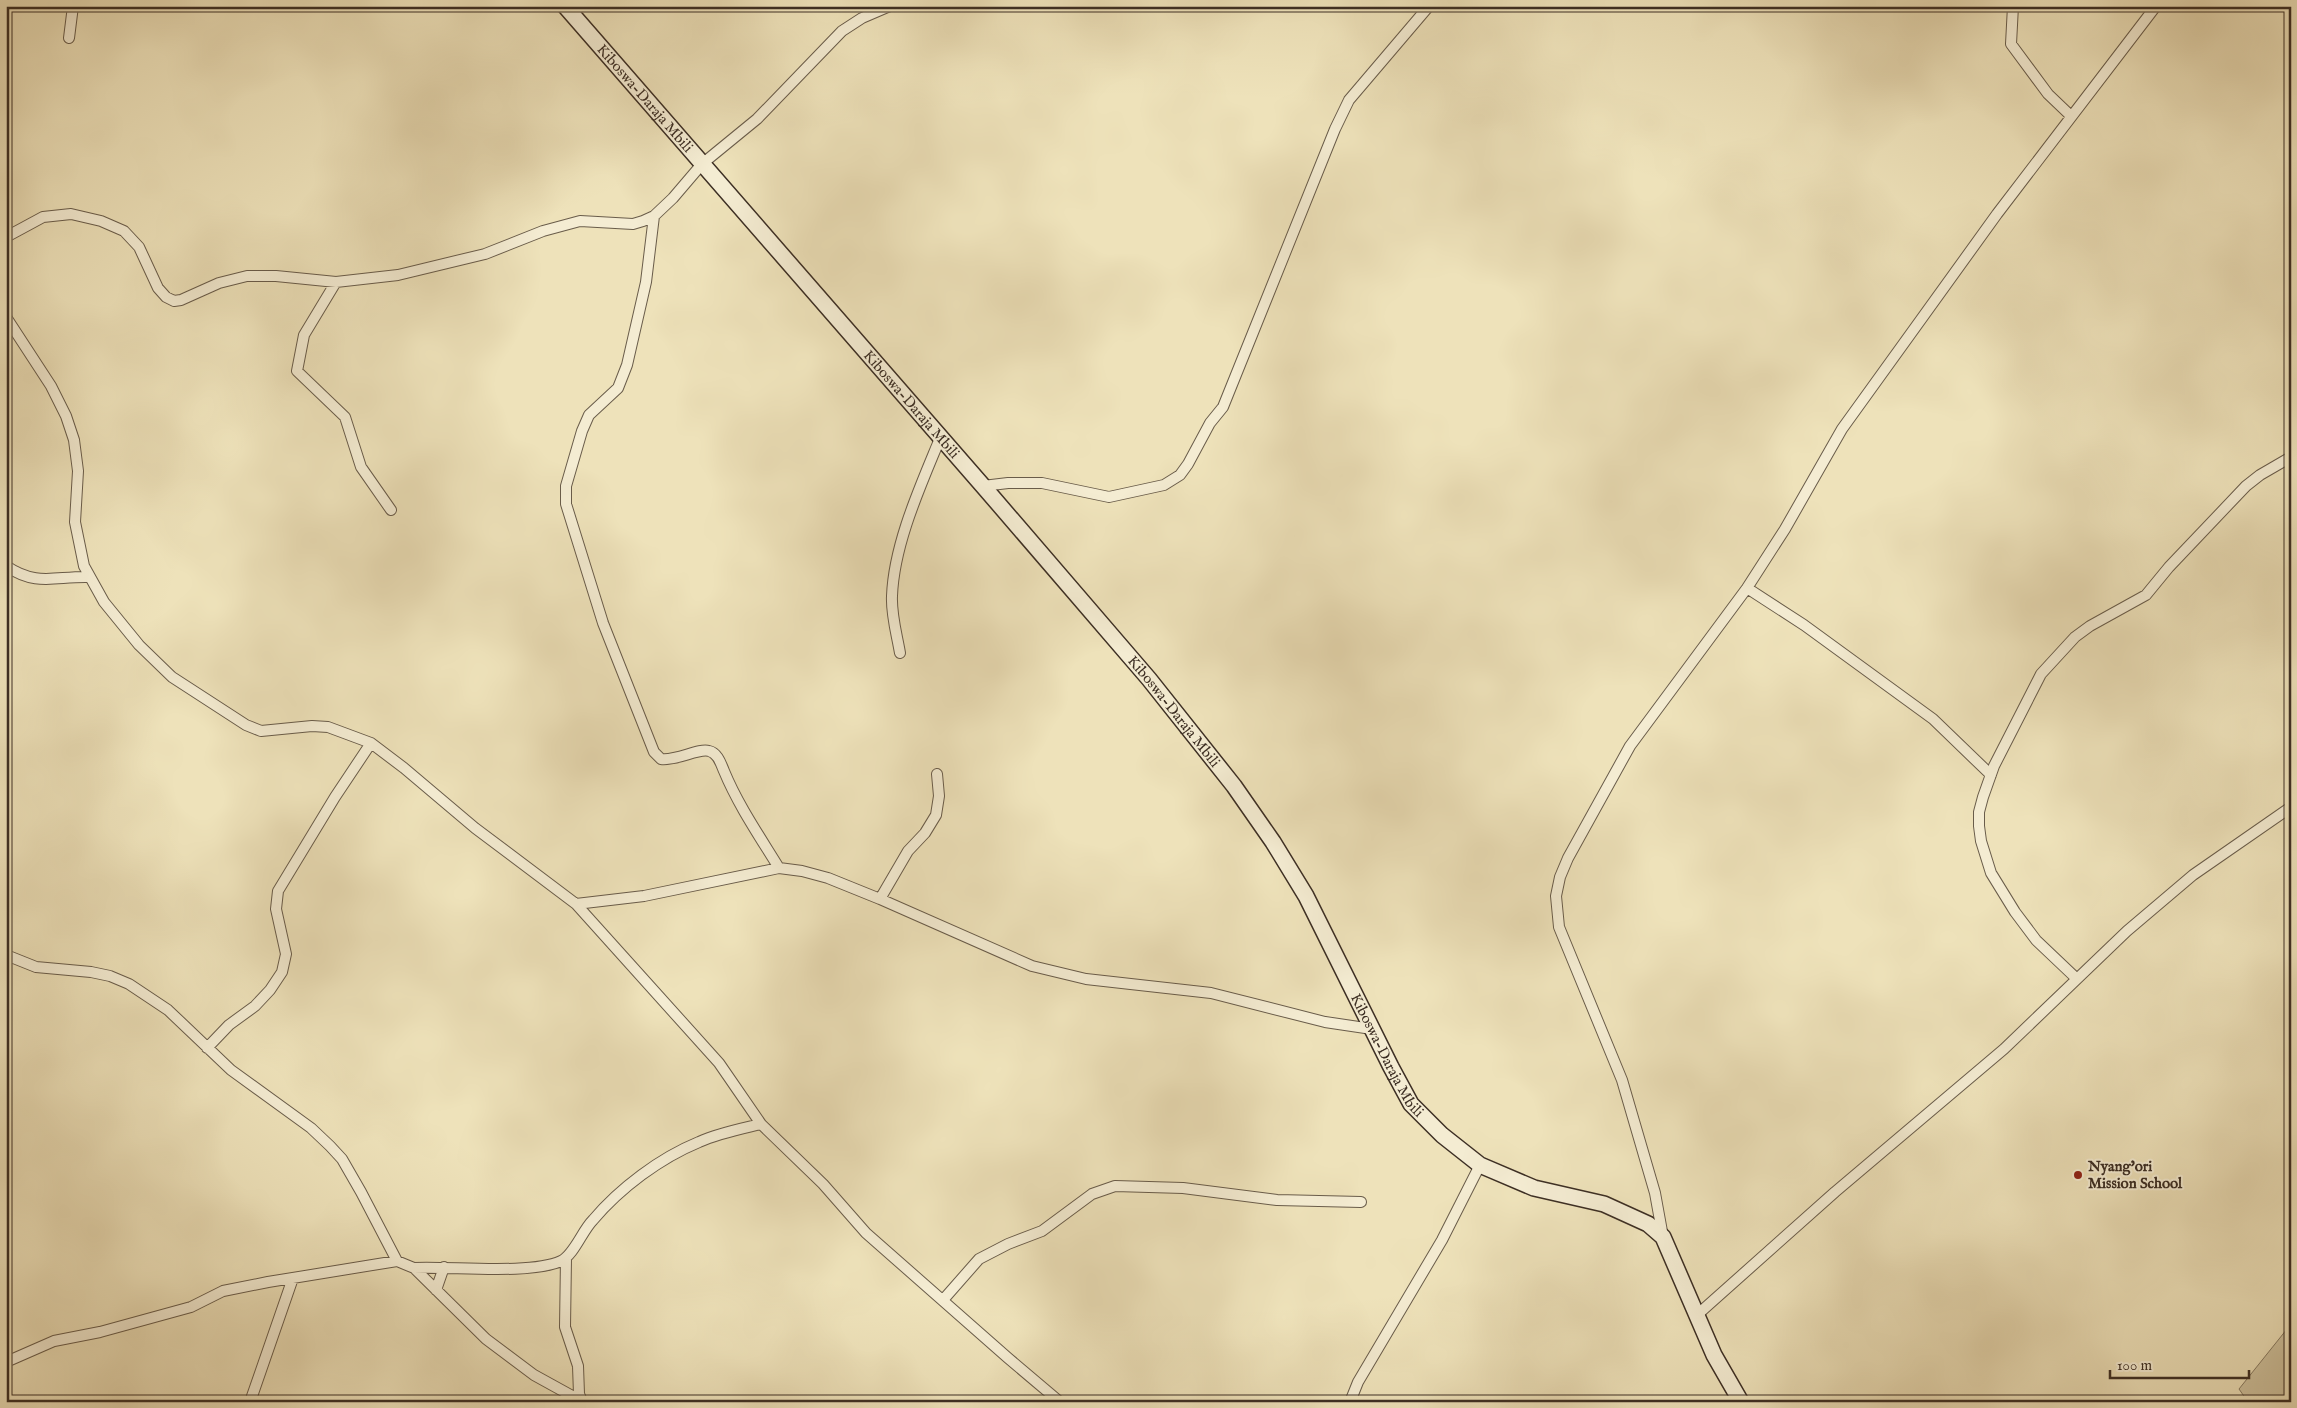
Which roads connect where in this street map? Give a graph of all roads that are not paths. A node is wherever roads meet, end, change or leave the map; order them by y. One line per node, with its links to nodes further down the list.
1 (73, 6): 7 (street)
2 (565, 6): 9 (main road, Kiboswa-Daraja Mbili)
3 (890, 6): 9 (street)
4 (1429, 6): 16 (street)
5 (2013, 6): 8 (street)
6 (2156, 6): 8 (street)
7 (69, 38)
8 (2072, 116): 20 (street)
9 (702, 164): 10 (street); 14 (main road, Kiboswa-Daraja Mbili)
10 (654, 216): 12 (street); 26 (street)
11 (6, 237): 12 (street)
12 (336, 282): 17 (street)
13 (6, 317): 19 (street)
14 (941, 436): 16 (main road, Kiboswa-Daraja Mbili); 21 (street)
15 (2291, 457): 24 (street)
16 (984, 486): 31 (main road, Kiboswa-Daraja Mbili)
17 (390, 510)
18 (6, 566): 19 (street)
19 (89, 577): 22 (street)
20 (1746, 588): 24 (street); 36 (street)
21 (900, 653)
22 (371, 743): 28 (street); 32 (street)
23 (938, 774): 27 (street)
24 (1991, 775): 30 (street)
25 (2291, 807): 30 (street)
26 (778, 868): 27 (street); 28 (street)
27 (880, 899): 31 (street)
28 (576, 904): 33 (street)
29 (6, 955): 32 (street)
30 (2076, 978): 44 (street)
31 (1372, 1029): 34 (main road, Kiboswa-Daraja Mbili)
32 (207, 1048): 38 (street)
33 (761, 1124): 37 (street); 43 (street)
34 (1480, 1165): 36 (main road, Kiboswa-Daraja Mbili); 49 (street)
35 (1361, 1202): 43 (street)
36 (1664, 1237): 44 (main road)
37 (566, 1258): 39 (street); 47 (street)
38 (397, 1261): 40 (street); 41 (street)
39 (444, 1267): 40 (street); 42 (street)
40 (414, 1268): 42 (street)
41 (293, 1278): 45 (street); 46 (street)
42 (436, 1290): 47 (street)
43 (943, 1300): 48 (street)
44 (1697, 1315): 50 (main road)
45 (6, 1362)
46 (250, 1402)
47 (583, 1402)
48 (1060, 1402)
49 (1350, 1402)
50 (1741, 1402)

